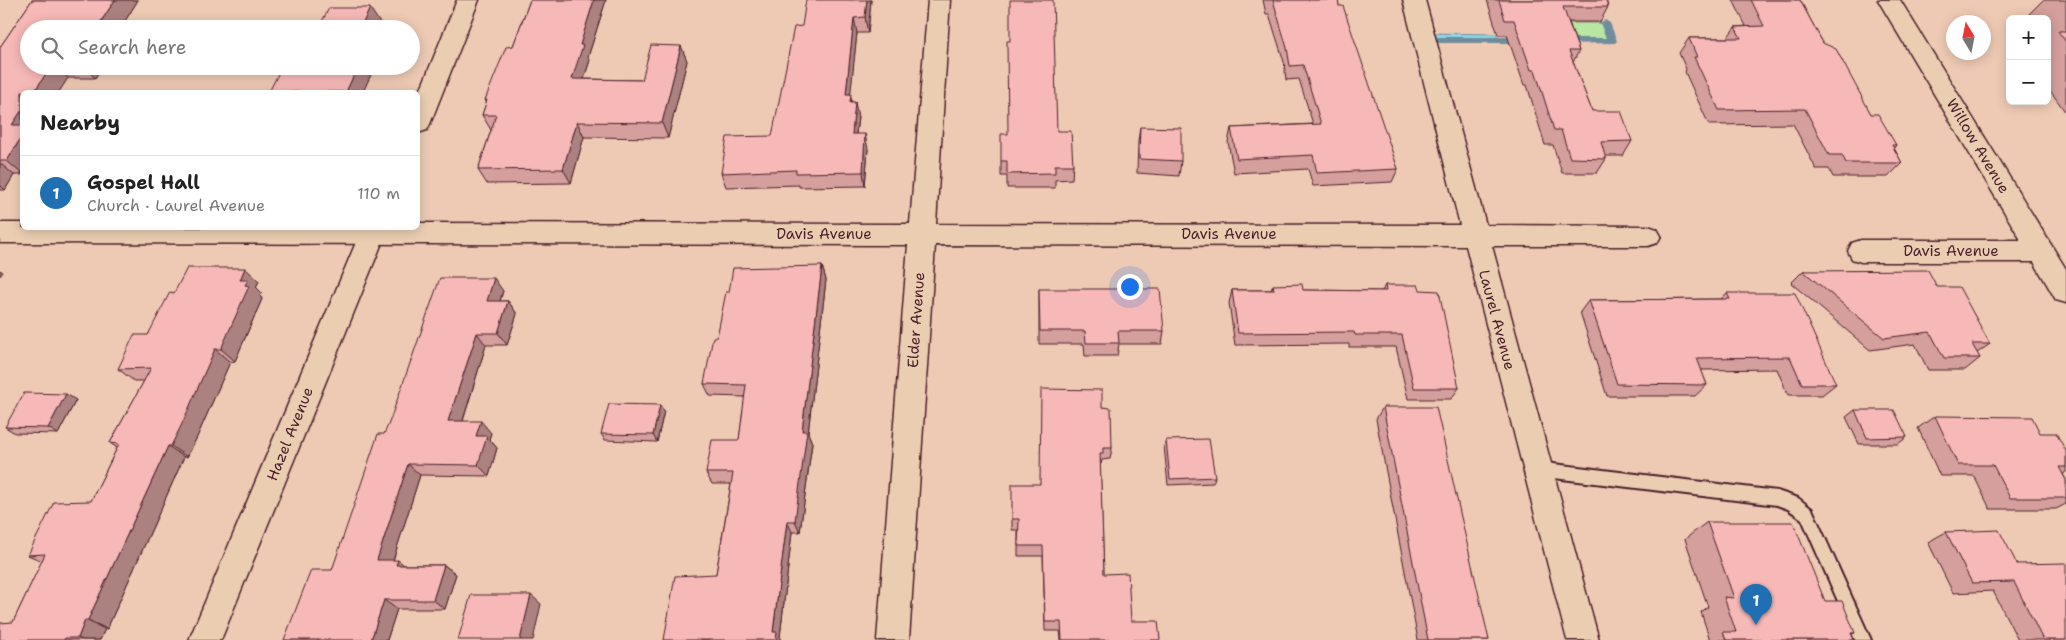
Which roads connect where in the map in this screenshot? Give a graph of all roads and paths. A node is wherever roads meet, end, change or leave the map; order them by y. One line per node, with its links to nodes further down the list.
1 (468, 0): 5 (street)
2 (939, 0): 8 (street, Elder Avenue)
3 (1414, 0): 9 (street, Laurel Avenue)
4 (1889, 0): 12 (street, Willow Avenue)
5 (420, 119)
6 (374, 230): 7 (street, Davis Avenue); 8 (street, Davis Avenue); 15 (street, Hazel Avenue)
7 (0, 233)
8 (922, 234): 9 (street, Davis Avenue); 16 (street, Elder Avenue)
9 (1474, 234): 10 (street, Davis Avenue); 14 (street, Laurel Avenue)
10 (1648, 236)
11 (1861, 251): 12 (street, Davis Avenue)
12 (2041, 251): 13 (street, Willow Avenue)
13 (2066, 292)
14 (1537, 468): 17 (street, Laurel Avenue); 18 (lane)
15 (205, 640)
16 (893, 640)
17 (1583, 640)
18 (1863, 640)

